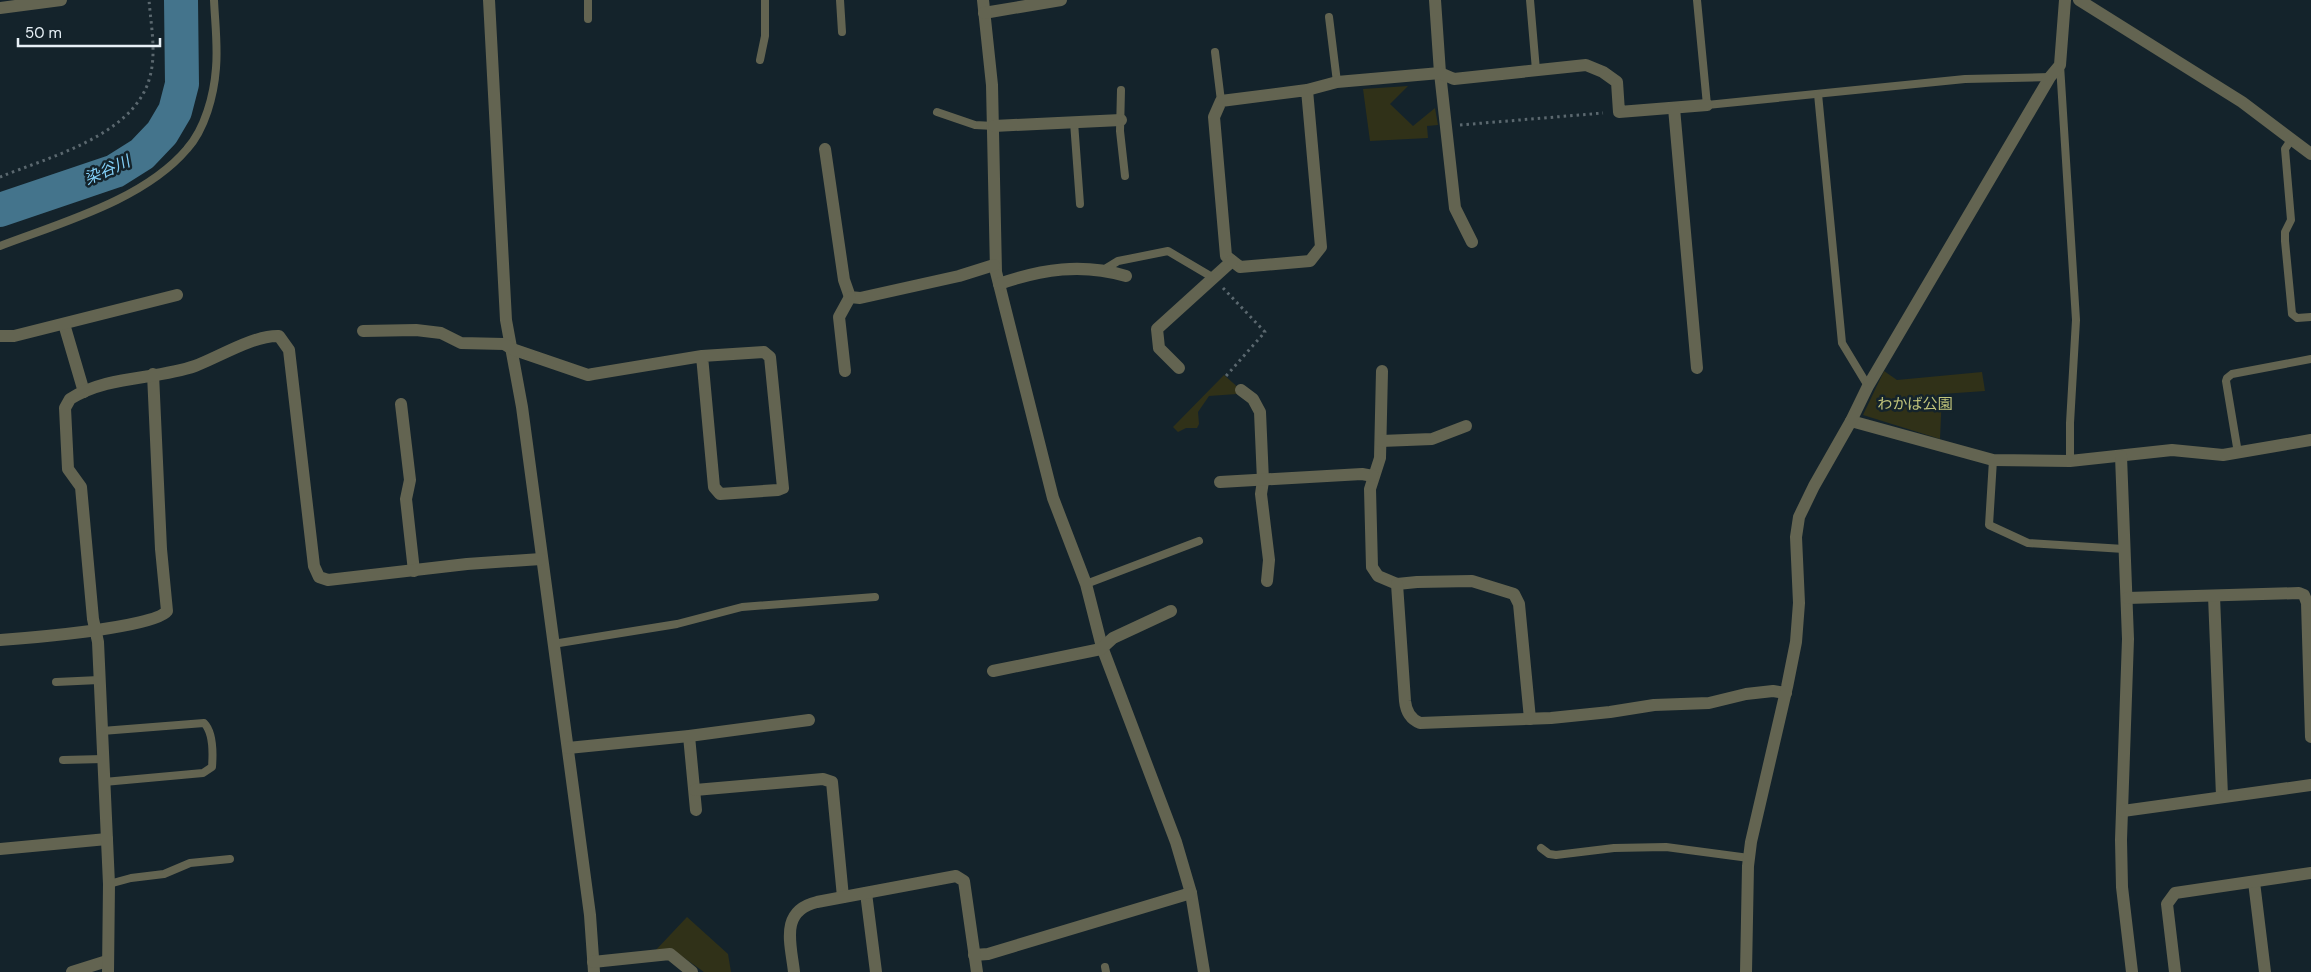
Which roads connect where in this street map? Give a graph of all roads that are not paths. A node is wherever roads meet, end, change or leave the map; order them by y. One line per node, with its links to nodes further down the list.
1 (61, 0): 14 (street)
2 (214, 0): 41 (lane)
3 (489, 0): 54 (street)
4 (588, 0): 16 (lane)
5 (765, 0): 19 (lane)
6 (840, 0): 17 (lane)
7 (1061, 0): 13 (street)
8 (1435, 0): 22 (street)
9 (1530, 0): 21 (lane)
10 (1697, 0): 29 (lane)
11 (2064, 0): 20 (street)
12 (2079, 0): 35 (street)
13 (984, 6): 34 (street)
14 (0, 8)
15 (1328, 17): 24 (lane)
16 (588, 18)
17 (842, 32)
18 (1215, 52): 28 (lane)
19 (760, 60)
20 (2060, 65): 23 (street); 73 (lane)
21 (1536, 70): 22 (street); 30 (street)
22 (1440, 73): 24 (street); 40 (street)
23 (2050, 77): 27 (lane); 62 (street)
24 (1337, 82): 26 (street)
25 (1121, 90): 32 (lane)
26 (1307, 90): 28 (street); 42 (street)
27 (1818, 94): 29 (lane); 62 (lane)
28 (1221, 101): 42 (street)
29 (1707, 105): 30 (street)
30 (1674, 108): 58 (street)
31 (937, 112): 34 (lane)
32 (1121, 120): 33 (street); 38 (lane)
33 (1074, 122): 34 (street); 39 (lane)
34 (994, 126): 43 (street)
35 (2291, 140): 37 (street); 50 (lane)
36 (825, 149): 49 (street)
37 (2311, 154)
38 (1125, 176)
39 (1080, 204)
40 (1472, 242)
41 (0, 246)
42 (1232, 261): 46 (street)
43 (994, 265): 47 (street); 49 (street)
44 (1105, 269): 45 (street); 46 (lane); 47 (street)
45 (1126, 276)
46 (1212, 277): 57 (street)
47 (999, 284): 82 (street)
48 (177, 295): 51 (street)
49 (850, 297): 59 (street)
50 (2311, 317)
51 (64, 324): 53 (street); 64 (street)
52 (363, 331): 54 (street)
53 (0, 336)
54 (512, 349): 55 (street); 79 (street)
55 (702, 356): 55 (street)
56 (2311, 359): 70 (lane)
57 (1179, 368)
58 (1697, 368)
59 (845, 370)
60 (1382, 371): 69 (street)
61 (153, 374): 64 (street); 80 (street); 89 (street)
62 (1868, 386): 66 (street)
63 (1241, 390): 75 (street)
64 (84, 392): 89 (street)
65 (401, 404): 80 (street)
66 (1851, 421): 72 (street); 96 (street)
67 (1466, 426): 69 (street)
68 (2311, 440): 70 (street)
69 (1381, 441): 74 (street)
70 (2238, 453): 71 (street)
71 (2121, 456): 73 (street); 78 (street)
72 (1993, 460): 73 (street); 78 (lane)
73 (2070, 461)
74 (1373, 476): 75 (street); 83 (street)
75 (1263, 481): 76 (street); 81 (street)
76 (1220, 482)
77 (1199, 541): 82 (lane)
78 (2124, 549): 86 (street)
79 (541, 559): 80 (street); 91 (street)
80 (414, 571)
81 (1268, 581)
82 (1086, 584): 92 (street)
83 (1397, 584): 97 (street); 97 (street)
84 (2214, 596): 86 (street); 87 (street); 108 (street)
85 (875, 597): 91 (lane)
86 (2127, 598): 110 (street)
87 (2309, 610): 101 (street)
88 (1171, 611): 92 (street)
89 (96, 630): 90 (street); 94 (street)
90 (0, 640)
91 (553, 644): 102 (street)
92 (1102, 647): 93 (street); 120 (street)
93 (994, 671)
94 (100, 680): 95 (lane); 99 (street)
95 (56, 682)
96 (1786, 693): 97 (street); 114 (street)
97 (1530, 719)
98 (809, 720): 100 (street)
99 (102, 731): 103 (street); 105 (lane)
100 (689, 736): 102 (street); 107 (street)
101 (2311, 737)
102 (568, 748): 124 (street)
103 (103, 759): 104 (lane); 105 (street)
104 (64, 760)
105 (104, 782): 111 (street)
106 (2311, 785): 108 (street)
107 (695, 790): 109 (street); 121 (street)
108 (2222, 796): 110 (street)
109 (696, 810)
110 (2123, 811): 132 (street)
111 (107, 839): 113 (street); 118 (street)
112 (1542, 848): 114 (lane)
113 (0, 849)
114 (1749, 858): 131 (street)
115 (230, 859): 118 (lane)
116 (2311, 873): 117 (street)
117 (2254, 882): 133 (street); 134 (street)
118 (109, 884): 123 (street)
119 (866, 893): 121 (street); 122 (street); 128 (street)
120 (1191, 893): 122 (street); 130 (street)
121 (843, 897): 127 (street)
122 (974, 955): 129 (street)
123 (107, 967): 125 (street)
124 (594, 967): 126 (street)
125 (72, 972)
126 (692, 972)
127 (794, 972)
128 (876, 972)
129 (977, 972)
130 (1204, 972)
131 (1746, 972)
132 (2132, 972)
133 (2175, 972)
134 (2265, 972)

